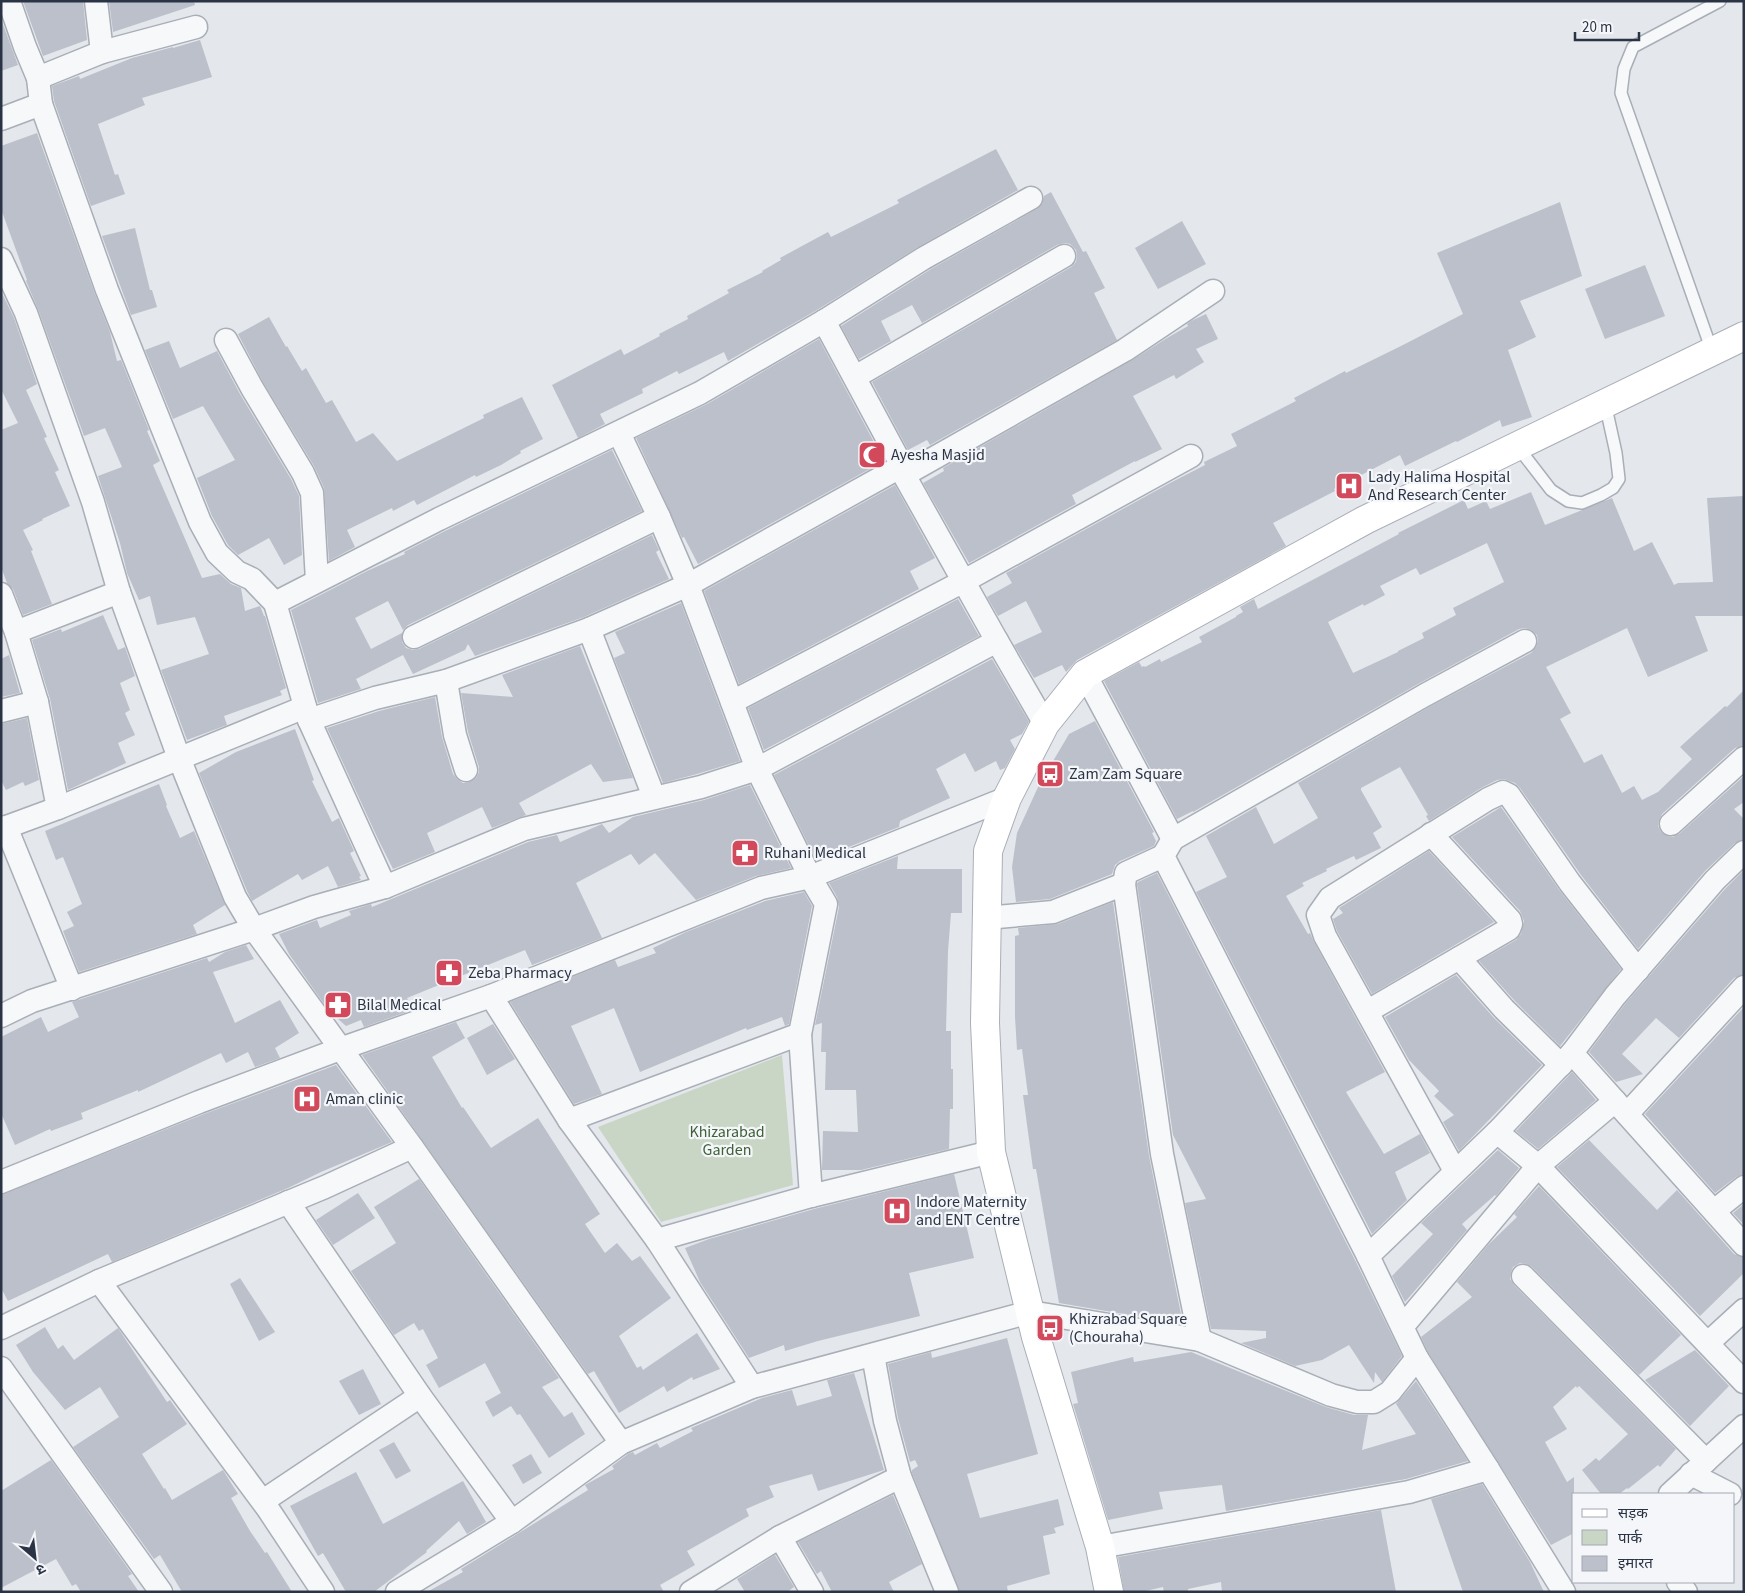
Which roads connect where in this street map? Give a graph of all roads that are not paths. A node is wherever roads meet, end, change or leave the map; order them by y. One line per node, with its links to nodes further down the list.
1 (9, 1): 6 (street)
2 (96, 1): 5 (street)
3 (1720, 1): 16 (lane)
4 (196, 27): 5 (street)
5 (102, 52): 6 (street)
6 (38, 78): 7 (street)
7 (41, 104): 8 (street); 29 (street)
8 (1, 119)
9 (1031, 198): 13 (street)
10 (1064, 256): 17 (street)
11 (1, 259): 27 (street)
12 (1213, 292): 22 (street)
13 (824, 322): 17 (street); 19 (street)
14 (1744, 336): 16 (main road)
15 (226, 340): 24 (street)
16 (1712, 351): 18 (main road)
17 (855, 377): 22 (street)
18 (1605, 403): 20 (main road); 20 (lane)
19 (619, 433): 23 (street); 24 (street)
20 (1517, 446): 35 (main road)
21 (1192, 456): 25 (street)
22 (903, 471): 25 (street); 26 (street)
23 (659, 517): 26 (street); 32 (street)
24 (316, 581): 29 (street)
25 (964, 581): 33 (street); 38 (street)
26 (688, 585): 30 (street); 38 (street)
27 (119, 592): 31 (street); 42 (street)
28 (1, 594): 31 (street)
29 (275, 602): 40 (street)
30 (589, 629): 36 (street); 46 (street)
31 (16, 632): 37 (street)
32 (414, 637)
33 (997, 641): 41 (street); 44 (street)
34 (1525, 641): 52 (street)
35 (1084, 674): 41 (main road); 52 (street)
36 (446, 681): 40 (street); 45 (street)
37 (37, 702): 39 (street); 48 (street)
38 (732, 702): 44 (street)
39 (1, 711)
40 (307, 714): 42 (street); 56 (street)
41 (1045, 724): 47 (main road)
42 (179, 758): 48 (street); 58 (street)
43 (1743, 760): 49 (street)
44 (757, 769): 46 (street); 54 (street)
45 (466, 770)
46 (654, 797): 56 (street)
47 (1008, 798): 54 (street); 57 (main road)
48 (58, 808): 50 (street)
49 (1671, 824)
50 (4, 828): 62 (street)
51 (1431, 834): 59 (street); 60 (street); 64 (street)
52 (1168, 848): 55 (street); 83 (street)
53 (1740, 863): 60 (street)
54 (810, 877): 63 (street); 66 (street)
55 (1124, 884): 57 (street); 90 (street)
56 (385, 887): 58 (street)
57 (986, 918): 73 (main road)
58 (254, 929): 62 (street); 67 (street)
59 (1459, 958): 64 (street); 68 (street)
60 (1638, 970): 68 (street)
61 (1744, 987): 69 (street)
62 (72, 989): 65 (street)
63 (491, 996): 67 (street); 70 (street)
64 (1368, 1011): 75 (street)
65 (1, 1016)
66 (800, 1034): 70 (street); 78 (street)
67 (340, 1049): 72 (street); 76 (street)
68 (1566, 1059): 69 (street); 71 (street)
69 (1621, 1108): 74 (street); 80 (street)
70 (569, 1120): 81 (street)
71 (1497, 1132): 74 (street); 75 (street)
72 (412, 1147): 79 (street); 99 (street)
73 (991, 1152): 78 (street); 87 (main road)
74 (1538, 1166): 88 (street); 91 (street)
75 (1455, 1171): 83 (street)
76 (1, 1182)
77 (1744, 1186): 80 (street)
78 (812, 1196): 81 (street)
79 (288, 1202): 85 (street); 97 (street)
80 (1714, 1211): 82 (street)
81 (657, 1240): 96 (street)
82 (1744, 1245)
83 (1368, 1256): 88 (street)
84 (1523, 1276): 100 (street)
85 (99, 1281): 89 (street); 105 (street)
86 (1744, 1310): 91 (street)
87 (1030, 1312): 90 (street); 92 (street); 108 (main road)
88 (1403, 1326): 93 (street)
89 (1, 1328)
90 (1200, 1340): 93 (street)
91 (1708, 1343): 95 (street)
92 (873, 1355): 96 (street); 102 (street)
93 (1417, 1358): 101 (street)
94 (1, 1368): 110 (street)
95 (1744, 1382)
96 (752, 1386): 99 (street)
97 (420, 1396): 105 (street); 106 (street)
98 (1744, 1426): 100 (street)
99 (621, 1443): 106 (street)
100 (1698, 1467): 103 (street); 104 (street)
101 (1488, 1469): 108 (street); 117 (street)
102 (900, 1477): 107 (street); 115 (street)
103 (1671, 1493)
104 (1724, 1493)
105 (263, 1501): 111 (street)
106 (512, 1522): 112 (street)
107 (780, 1537): 113 (street); 114 (street)
108 (1100, 1548): 116 (main road)
109 (1578, 1583): 118 (street)
110 (161, 1592)
111 (323, 1592)
112 (397, 1592)
113 (690, 1592)
114 (812, 1592)
115 (947, 1592)
116 (1109, 1592)
117 (1564, 1592)
118 (1569, 1592)

